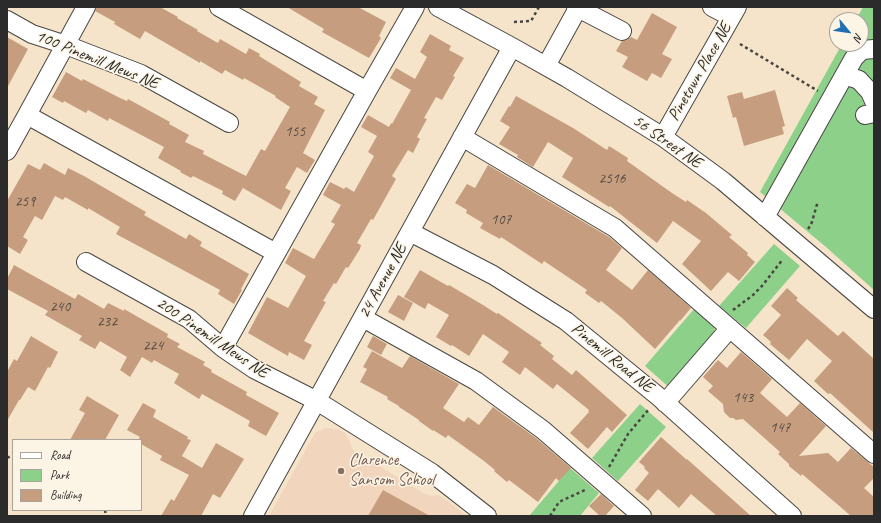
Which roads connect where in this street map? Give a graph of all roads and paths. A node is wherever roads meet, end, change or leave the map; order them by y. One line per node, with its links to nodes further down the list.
1 (86, 7): 13 (street)
2 (219, 7): 18 (street)
3 (415, 7): 18 (street)
4 (539, 7): 10 (path)
5 (577, 7): 11 (street); 16 (street)
6 (712, 7): 8 (street)
7 (444, 8): 14 (street, 56 Street NE)
8 (734, 12): 24 (street, Pinetown Place NE)
9 (7, 20): 13 (street, 100 Pinemill Mews NE)
10 (514, 22)
11 (622, 31)
12 (740, 44): 19 (path)
13 (66, 45): 21 (street); 22 (street, 100 Pinemill Mews NE)
14 (512, 47): 16 (street, 56 Street NE); 23 (street, 24 Avenue NE)
15 (874, 49): 17 (street)
16 (546, 66): 24 (street, 56 Street NE)
17 (845, 75): 20 (street); 27 (street)
18 (366, 91): 30 (street)
19 (820, 92)
20 (871, 110)
21 (27, 116): 25 (street); 30 (street)
22 (229, 123)
23 (462, 137): 29 (street, 24 Avenue NE); 34 (street)
24 (663, 137): 27 (street, 56 Street NE)
25 (7, 151)
26 (818, 201): 28 (path)
27 (765, 217): 32 (street, 56 Street NE)
28 (808, 229)
29 (410, 232): 33 (street, 24 Avenue NE); 37 (street, Pinemill Road NE)
30 (276, 253): 35 (street)
31 (86, 262): 35 (street, 200 Pinemill Mews NE)
32 (874, 309)
33 (363, 318): 36 (street, 24 Avenue NE); 41 (street)
34 (730, 328): 37 (street); 38 (street)
35 (223, 348): 36 (street, 200 Pinemill Mews NE)
36 (317, 401): 39 (street, 24 Avenue NE); 40 (street, 200 Pinemill Mews NE)
37 (665, 403): 42 (street, Pinemill Road NE)
38 (874, 454)
39 (253, 516)
40 (487, 516)
41 (642, 516)
42 (792, 516)

